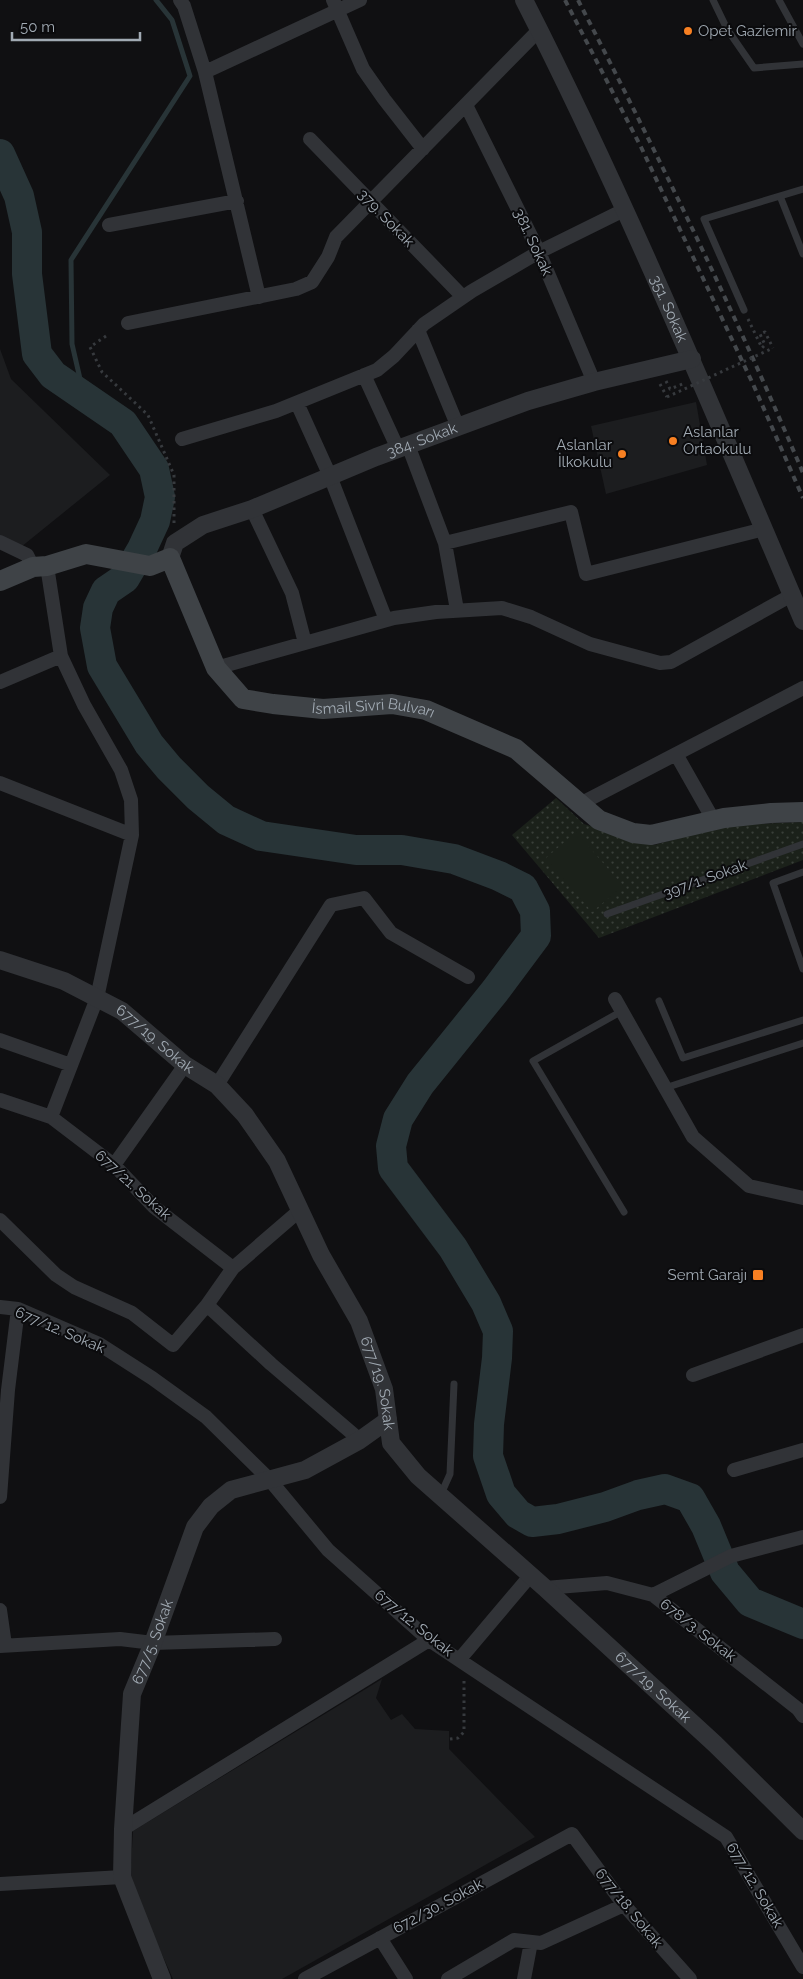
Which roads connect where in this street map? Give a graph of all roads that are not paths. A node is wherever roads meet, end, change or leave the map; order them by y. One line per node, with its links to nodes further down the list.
1 (180, 0): 10 (street)
2 (360, 0): 6 (street)
3 (524, 0): 7 (street, 351. Sokak)
4 (713, 0): 9 (lane)
5 (779, 0): 8 (lane)
6 (335, 5): 10 (street); 13 (street)
7 (539, 30): 11 (street); 18 (street, 351. Sokak)
8 (803, 44)
9 (803, 64)
10 (205, 72): 16 (street)
11 (466, 105): 13 (street); 20 (street, 381. Sokak)
12 (310, 139): 17 (street, 379. Sokak)
13 (423, 149): 17 (street)
14 (803, 189): 15 (lane)
15 (780, 196): 21 (lane); 24 (lane)
16 (237, 201): 19 (street); 22 (street)
17 (370, 202): 22 (street); 23 (street, 379. Sokak)
18 (624, 210): 20 (street); 27 (street, 351. Sokak)
19 (109, 225)
20 (539, 252): 23 (street); 29 (street, 381. Sokak)
21 (803, 254)
22 (258, 297): 25 (street)
23 (463, 297): 26 (street)
24 (744, 310)
25 (128, 323)
26 (418, 330): 28 (street); 31 (street)
27 (692, 358): 29 (street, 384. Sokak); 36 (street, 351. Sokak)
28 (364, 375): 30 (street); 33 (street)
29 (594, 382): 31 (street, 384. Sokak)
30 (297, 403): 32 (street); 34 (street)
31 (458, 427): 33 (street, 384. Sokak)
32 (182, 439)
33 (403, 447): 34 (street, 384. Sokak); 38 (street)
34 (330, 476): 35 (street, 384. Sokak); 44 (street)
35 (252, 509): 39 (street, 384. Sokak); 46 (street)
36 (764, 529): 38 (street); 42 (street, 351. Sokak)
37 (0, 542): 40 (street)
38 (445, 543): 43 (street)
39 (172, 551): 40 (main road); 48 (main road, İsmail Sivri Bulvarı)
40 (40, 566): 41 (main road); 47 (street)
41 (0, 582)
42 (792, 595): 43 (street); 45 (street, 351. Sokak)
43 (457, 610): 44 (street)
44 (386, 620): 46 (street)
45 (803, 621)
46 (305, 642): 48 (street)
47 (60, 656): 49 (street); 56 (street)
48 (216, 668): 53 (main road, İsmail Sivri Bulvarı)
49 (0, 682)
50 (803, 688): 51 (street)
51 (676, 754): 53 (street); 55 (street)
52 (0, 783): 56 (street)
53 (580, 804): 55 (main road, İsmail Sivri Bulvarı)
54 (803, 812): 55 (main road, İsmail Sivri Bulvarı)
55 (714, 821)
56 (132, 835): 63 (street)
57 (803, 844): 59 (lane, 397/1. Sokak)
58 (803, 872): 61 (lane)
59 (607, 914)
60 (0, 960): 63 (street, 677/19. Sokak)
61 (803, 969)
62 (468, 978): 72 (street)
63 (97, 998): 70 (street); 71 (street, 677/19. Sokak)
64 (615, 998): 66 (street)
65 (658, 1002): 67 (lane)
66 (622, 1011): 73 (street); 79 (lane)
67 (803, 1020)
68 (0, 1040): 70 (street)
69 (803, 1043): 73 (lane)
70 (71, 1065): 75 (street)
71 (185, 1065): 72 (street, 677/19. Sokak); 76 (street)
72 (217, 1085): 78 (street, 677/19. Sokak)
73 (665, 1088): 77 (street)
74 (0, 1100): 75 (street, 677/21. Sokak)
75 (51, 1117): 76 (street, 677/21. Sokak)
76 (114, 1165): 81 (street, 677/21. Sokak)
77 (803, 1198)
78 (299, 1211): 81 (street); 88 (street, 677/19. Sokak)
79 (624, 1212)
80 (0, 1220): 82 (street)
81 (233, 1268): 82 (street)
82 (207, 1304): 89 (street)
83 (0, 1307): 84 (street, 677/12. Sokak)
84 (18, 1309): 92 (street, 677/12. Sokak); 94 (street)
85 (803, 1335): 86 (street)
86 (694, 1375)
87 (454, 1384): 93 (lane)
88 (388, 1420): 89 (street, 677/5. Sokak); 93 (street, 677/19. Sokak)
89 (360, 1440): 92 (street, 677/5. Sokak)
90 (803, 1450): 91 (street)
91 (734, 1470)
92 (269, 1479): 101 (street, 677/12. Sokak); 102 (street, 677/5. Sokak)
93 (440, 1495): 96 (street, 677/19. Sokak)
94 (0, 1497)
95 (803, 1537): 98 (street)
96 (530, 1576): 97 (street, 677/19. Sokak); 104 (street)
97 (545, 1588): 98 (street, 678/3. Sokak); 107 (street, 677/19. Sokak)
98 (653, 1595): 105 (street, 678/3. Sokak)
99 (0, 1610): 103 (street)
100 (275, 1639): 102 (street)
101 (429, 1640): 104 (street, 677/12. Sokak); 106 (street)
102 (153, 1643): 103 (street); 106 (street, 677/5. Sokak)
103 (2, 1646)
104 (461, 1661): 114 (street, 677/12. Sokak)
105 (803, 1716)
106 (123, 1829): 109 (street, 677/5. Sokak)
107 (803, 1831)
108 (572, 1834): 111 (street, 677/18. Sokak); 112 (street, 672/30. Sokak)
109 (122, 1877): 110 (street); 116 (street, 677/5. Sokak)
110 (0, 1884)
111 (624, 1905): 113 (street); 115 (street, 677/18. Sokak)
112 (380, 1938): 117 (street, 672/30. Sokak); 118 (street)
113 (531, 1942): 119 (street); 120 (street)
114 (803, 1967)
115 (688, 1978)
116 (162, 1979)
117 (305, 1979)
118 (406, 1979)
119 (448, 1979)
120 (524, 1979)

